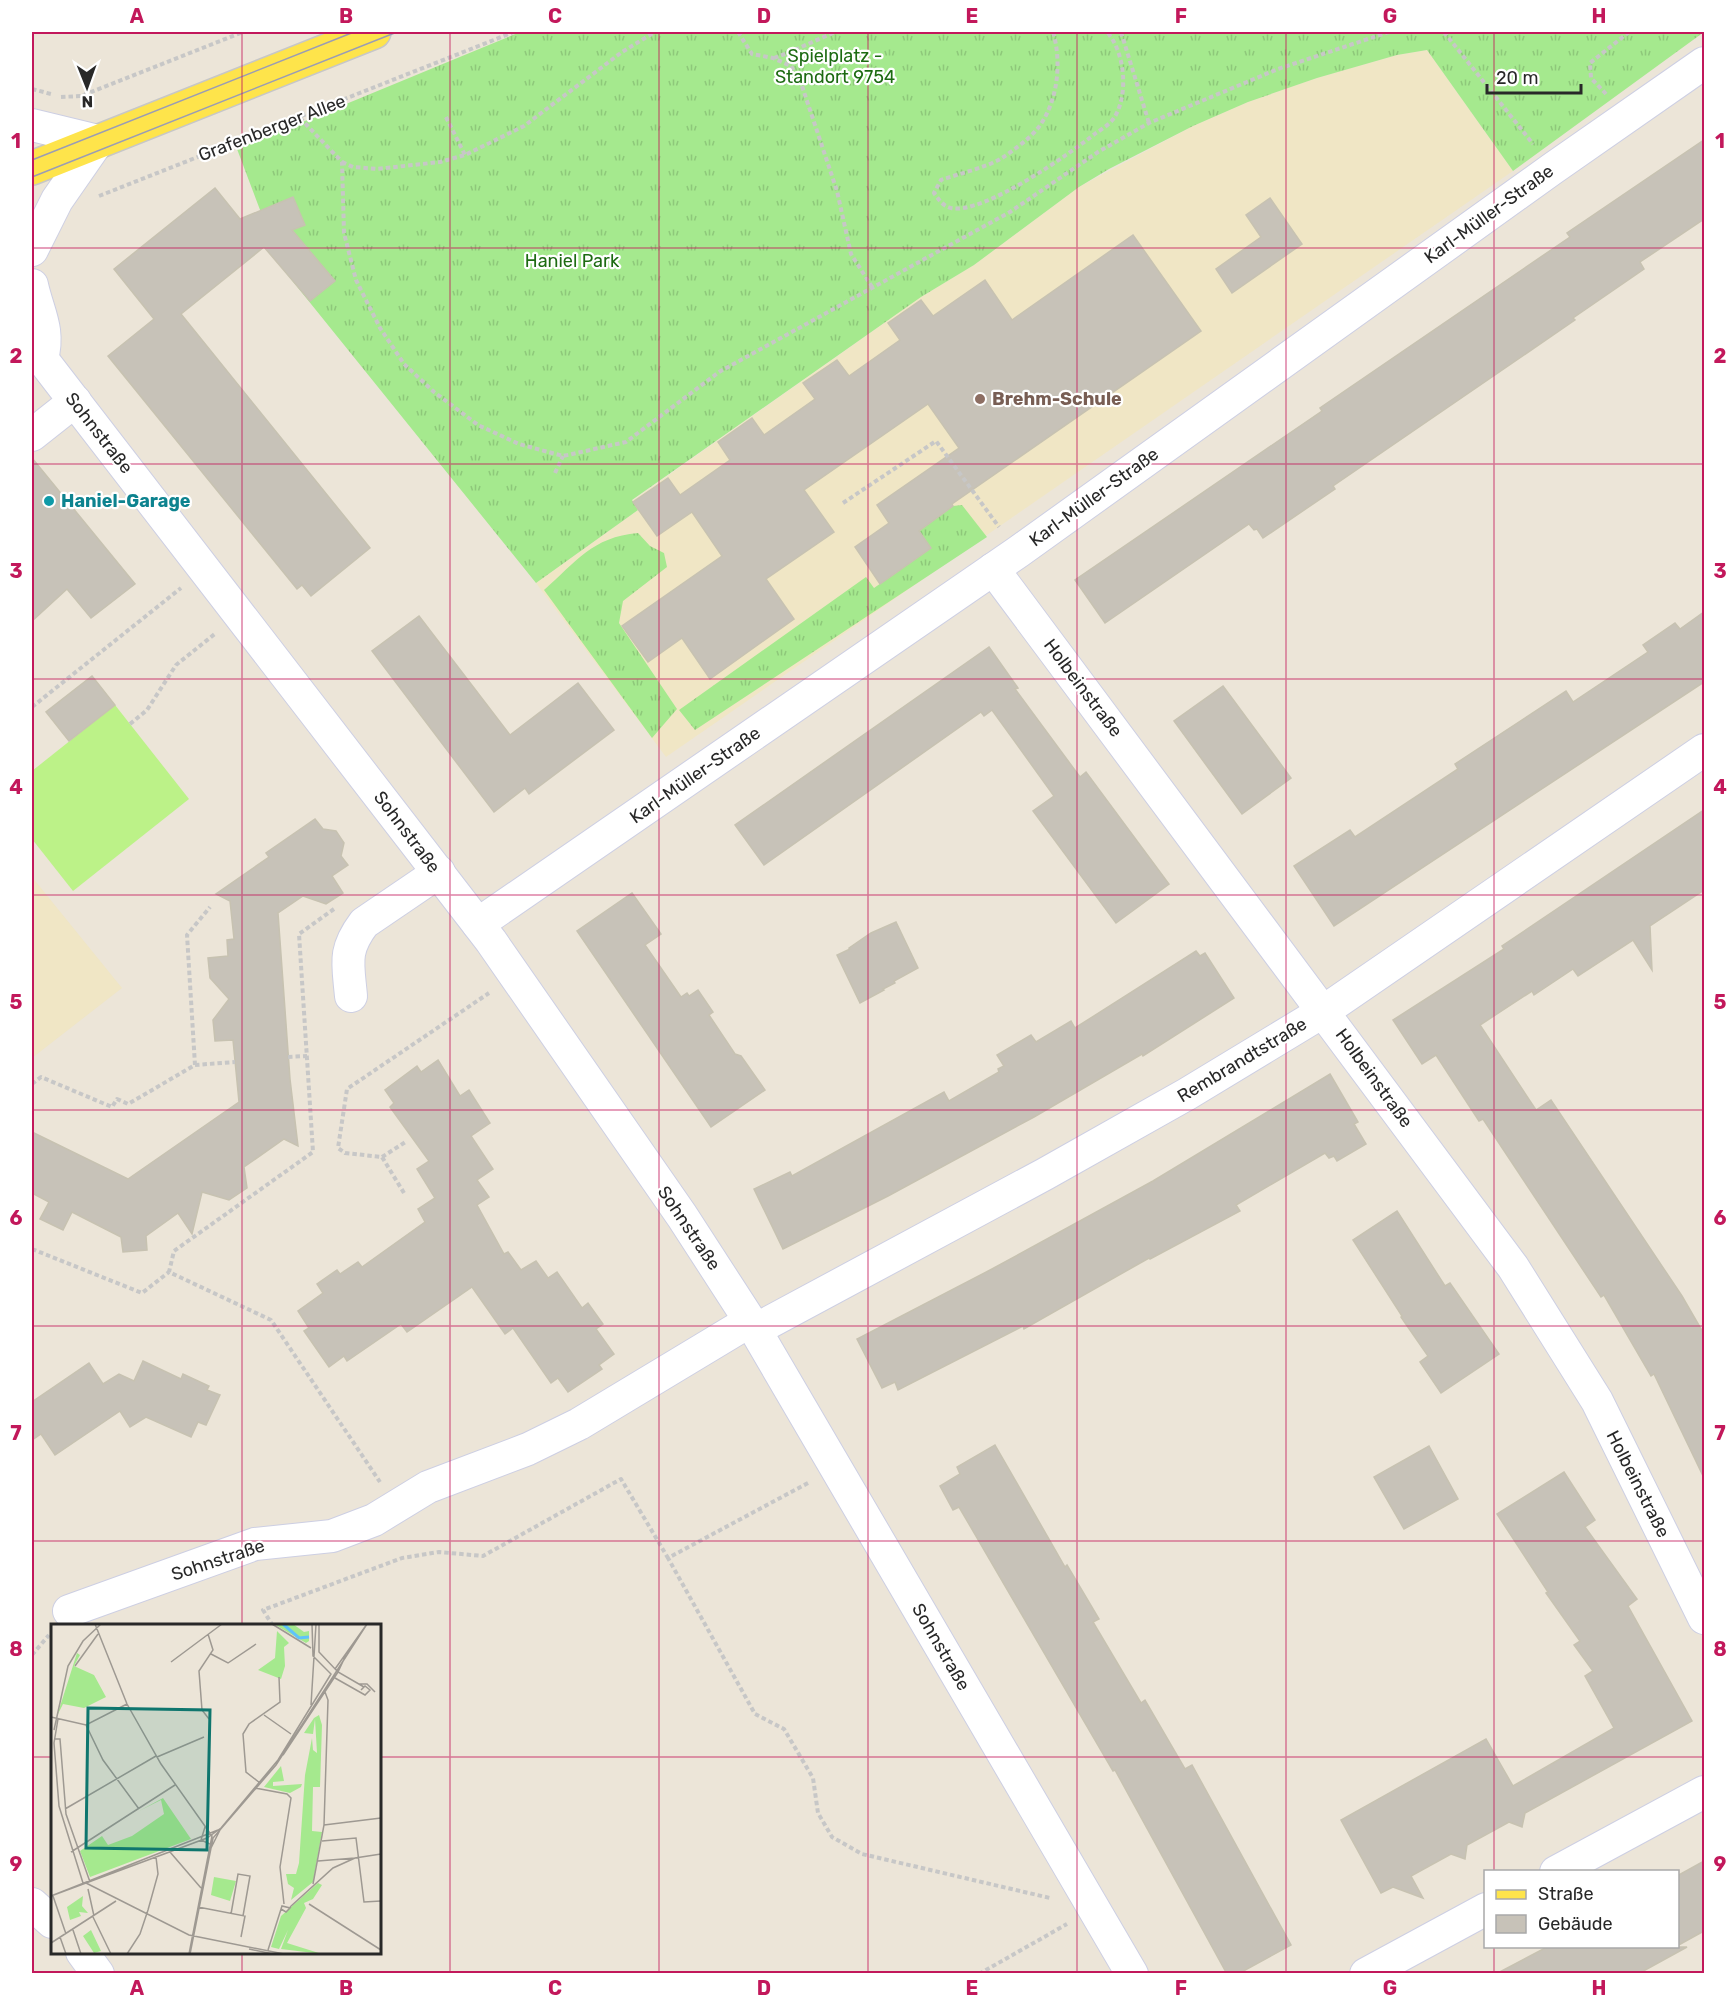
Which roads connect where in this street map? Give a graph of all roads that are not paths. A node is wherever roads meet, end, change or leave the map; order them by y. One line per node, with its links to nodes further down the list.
1 (374, 32): 4 (main road)
2 (1704, 63): 11 (street, Karl-Müller-Straße)
3 (32, 125): 4 (street)
4 (98, 141): 5 (main road); 6 (street)
5 (32, 168)
6 (32, 250)
7 (32, 285): 8 (street, Sohnstraße)
8 (35, 350): 9 (street, Sohnstraße)
9 (75, 401): 10 (street); 13 (street, Sohnstraße)
10 (32, 435)
11 (1006, 561): 14 (street, Karl-Müller-Straße); 16 (street, Holbeinstraße)
12 (1704, 750): 16 (street, Rembrandtstraße)
13 (439, 872): 14 (street, Sohnstraße); 15 (street)
14 (478, 924): 17 (street, Sohnstraße)
15 (351, 996)
16 (1324, 1011): 17 (street, Rembrandtstraße); 18 (street, Holbeinstraße)
17 (752, 1326): 19 (street, Sohnstraße); 27 (street, Sohnstraße)
18 (1704, 1618)
19 (61, 1621)
20 (1704, 1792): 21 (street)
21 (1560, 1870)
22 (32, 1904): 24 (street)
23 (1484, 1910): 28 (street)
24 (51, 1921)
25 (83, 1954): 26 (street)
26 (98, 1974)
27 (1132, 1974)
28 (1366, 1974)

